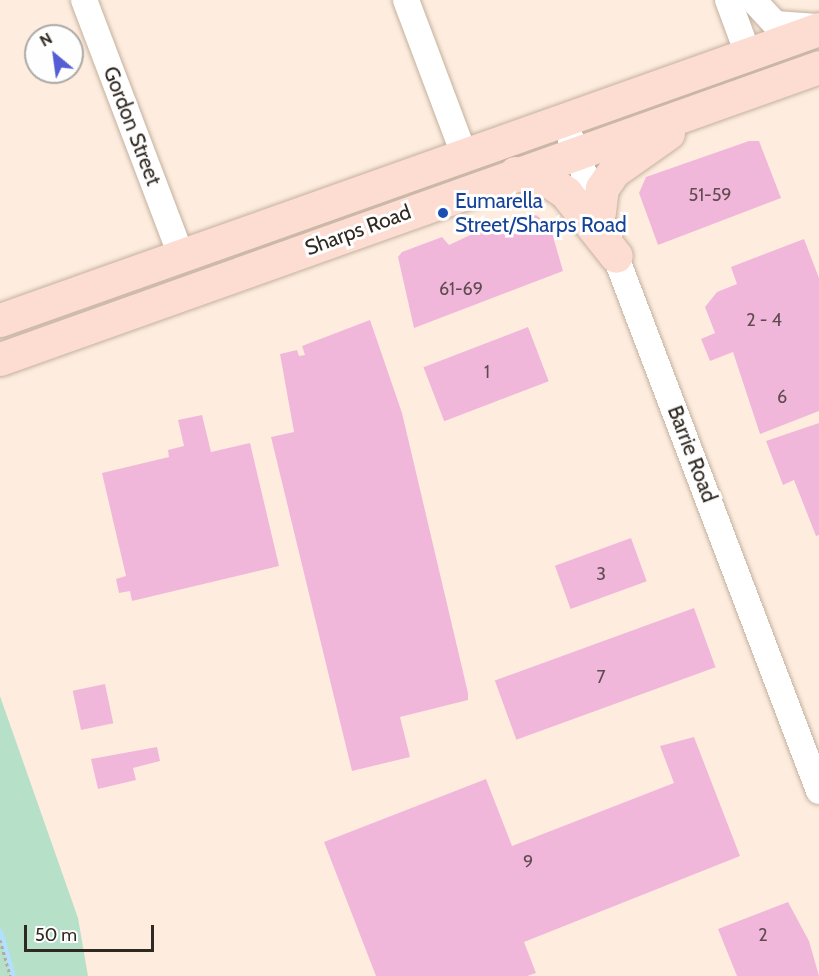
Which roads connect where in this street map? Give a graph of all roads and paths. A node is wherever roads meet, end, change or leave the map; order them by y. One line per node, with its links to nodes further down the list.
1 (84, 0): 15 (street, Gordon Street)
2 (406, 0): 12 (street)
3 (728, 0): 6 (street)
4 (753, 0): 5 (street)
5 (819, 28): 6 (main road, Sharps Road)
6 (748, 54): 7 (main road); 10 (main road, Sharps Road)
7 (819, 61)
8 (819, 67): 9 (main road, Sharps Road)
9 (738, 95): 11 (main road, Sharps Road); 14 (main road)
10 (563, 118): 11 (street, Barrie Road); 12 (main road, Sharps Road)
11 (576, 151): 13 (main road, Sharps Road); 14 (street, Barrie Road)
12 (464, 154): 15 (main road, Sharps Road)
13 (515, 173): 16 (main road); 19 (main road, Sharps Road)
14 (599, 212): 16 (street, Barrie Road)
15 (180, 253): 17 (main road, Sharps Road)
16 (616, 256): 21 (street, Barrie Road)
17 (80, 289): 18 (main road, Sharps Road); 19 (main road)
18 (0, 321)
19 (94, 324): 20 (main road, Sharps Road)
20 (0, 359)
21 (819, 791)
22 (0, 940): 23 (path)
23 (10, 976)

